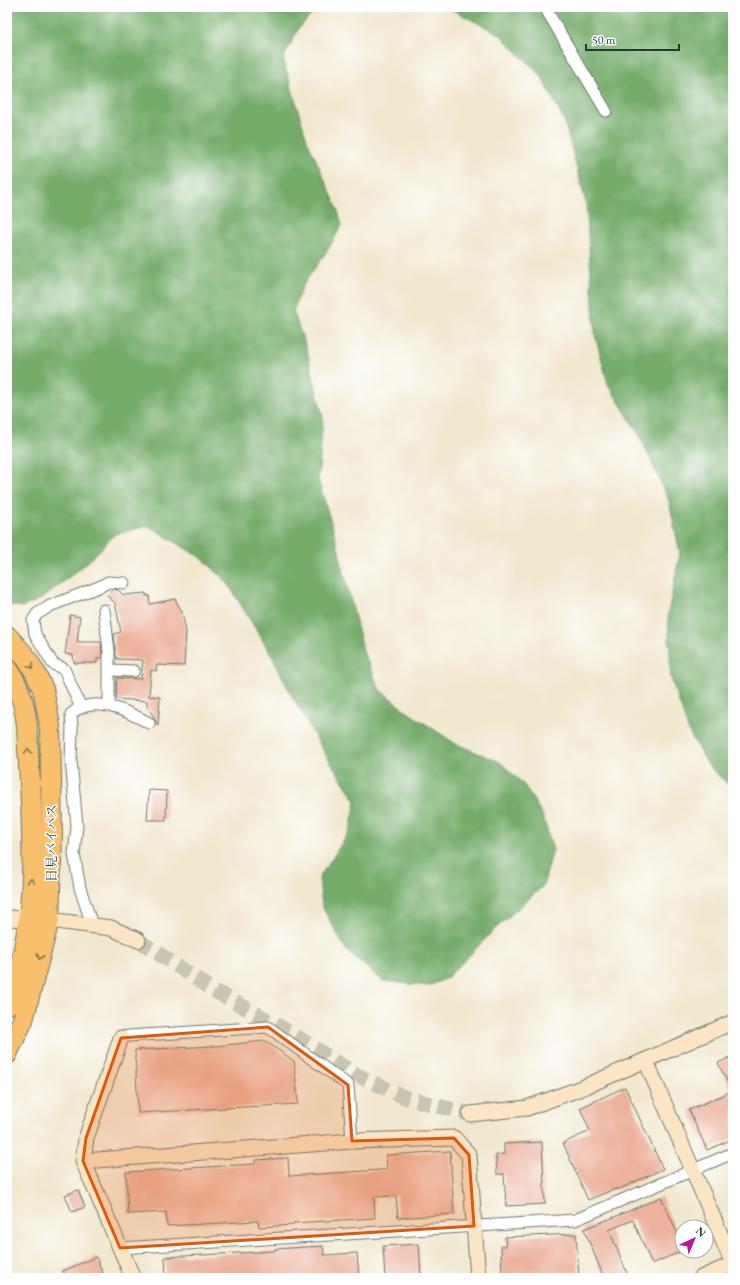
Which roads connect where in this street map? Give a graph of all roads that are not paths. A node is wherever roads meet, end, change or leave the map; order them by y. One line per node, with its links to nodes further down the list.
1 (546, 7): 2 (street)
2 (606, 111)
3 (124, 583): 10 (street)
4 (104, 610): 7 (street)
5 (7, 636): 14 (highway, 日見バイパス, one-way to 14)
6 (7, 668): 13 (highway, 日見バイパス, one-way to 6)
7 (109, 670): 8 (street); 9 (street)
8 (134, 671)
9 (109, 706): 10 (street); 11 (street)
10 (81, 708): 15 (street)
11 (149, 723)
12 (7, 918): 13 (street)
13 (28, 920): 14 (street); 17 (highway, 日見バイパス)
14 (49, 920): 15 (street); 20 (highway, 日見バイパス, one-way to 20)
15 (92, 925): 16 (street)
16 (138, 940)
17 (7, 1005)
18 (733, 1022): 21 (street)
19 (121, 1038): 23 (street); 25 (street)
20 (7, 1054)
21 (646, 1061): 22 (street); 26 (street)
22 (470, 1114)
23 (352, 1141): 25 (street); 27 (street)
24 (733, 1153): 26 (street)
25 (83, 1161): 28 (street)
26 (693, 1170): 27 (street); 29 (street)
27 (474, 1226): 28 (street); 31 (street)
28 (120, 1248): 30 (street)
29 (733, 1264): 32 (street)
30 (133, 1278)
31 (478, 1278)
32 (701, 1278)

